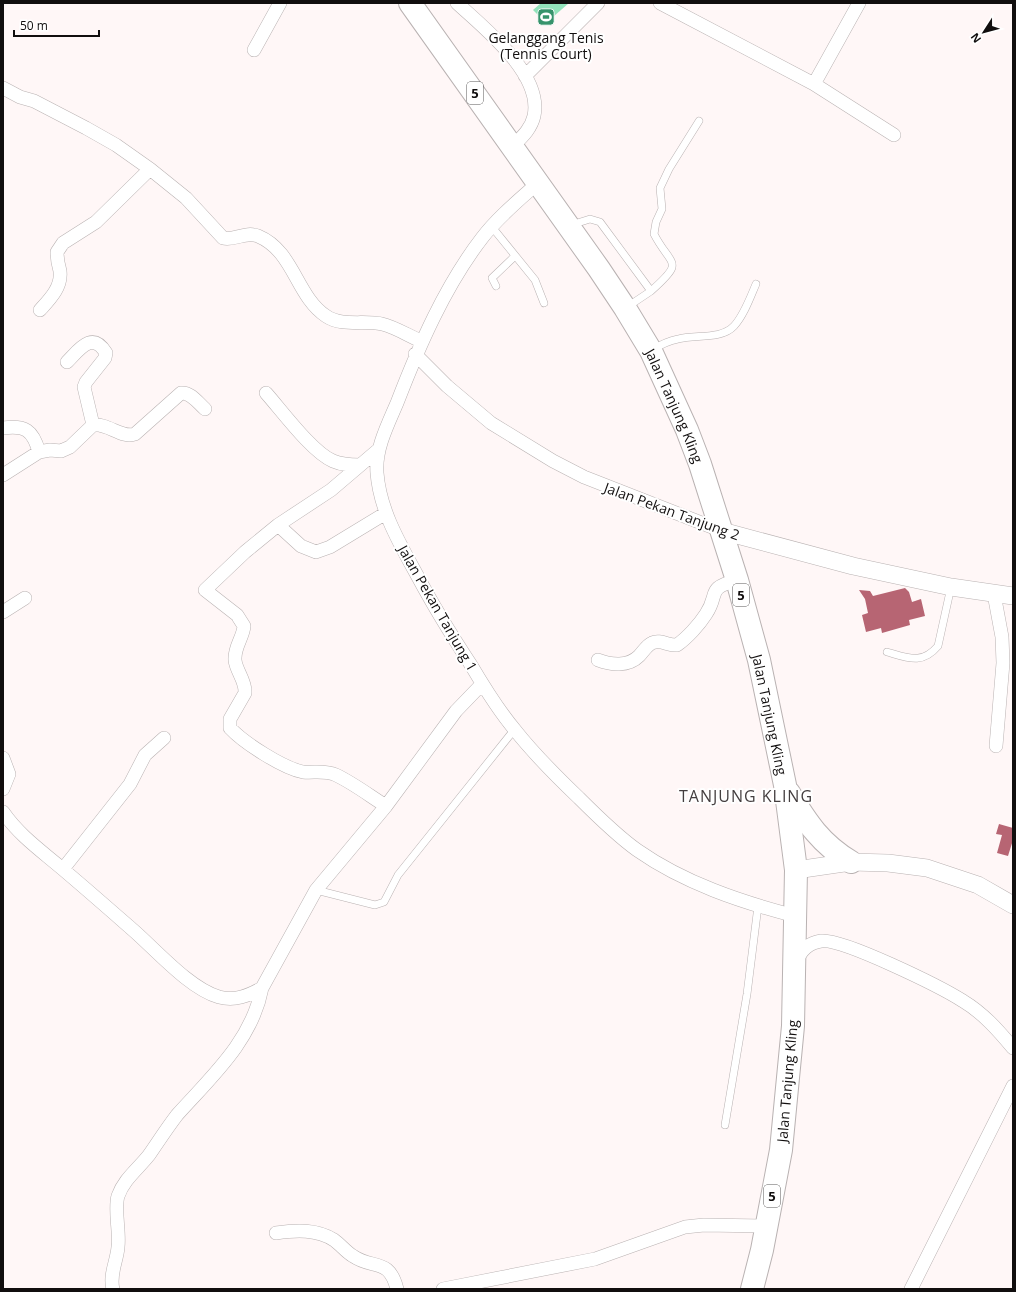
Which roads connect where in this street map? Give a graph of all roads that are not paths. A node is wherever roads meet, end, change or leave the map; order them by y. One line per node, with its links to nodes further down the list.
1 (280, 3): 7 (street)
2 (410, 3): 13 (highway, Jalan Tanjung Kling / 5)
3 (457, 3): 8 (street)
4 (598, 3): 8 (street)
5 (660, 3): 9 (street)
6 (859, 3): 9 (street)
7 (254, 50)
8 (525, 76): 13 (street)
9 (814, 84): 12 (street)
10 (3, 88): 14 (street)
11 (699, 121): 21 (lane)
12 (894, 135)
13 (513, 146): 15 (highway, Jalan Tanjung Kling / 5)
14 (150, 168): 24 (street); 25 (street)
15 (538, 183): 16 (highway, Jalan Tanjung Kling / 5); 17 (street, Jalan Pekan Tanjung 1)
16 (568, 226): 21 (lane); 23 (highway, Jalan Tanjung Kling / 5)
17 (492, 227): 18 (lane); 25 (street, Jalan Pekan Tanjung 1)
18 (515, 256): 20 (lane); 22 (lane)
19 (756, 284): 26 (lane)
20 (496, 286)
21 (651, 291): 23 (lane)
22 (544, 303)
23 (625, 308): 26 (highway, Jalan Tanjung Kling / 5)
24 (40, 310)
25 (421, 341): 27 (street, Jalan Pekan Tanjung 1)
26 (651, 352): 39 (highway, Jalan Tanjung Kling / 5)
27 (415, 354): 33 (street, Jalan Pekan Tanjung 1); 39 (street, Jalan Pekan Tanjung 2)
28 (67, 362): 31 (street)
29 (266, 393): 35 (street)
30 (205, 409): 31 (street)
31 (93, 425): 34 (street)
32 (3, 428): 34 (street)
33 (378, 450): 35 (street); 37 (street, Jalan Pekan Tanjung 1)
34 (39, 452): 36 (street)
35 (360, 465): 38 (street)
36 (3, 475)
37 (386, 513): 38 (street); 48 (street, Jalan Pekan Tanjung 1)
38 (278, 525): 55 (street)
39 (722, 531): 40 (highway, Jalan Tanjung Kling / 5); 41 (street, Jalan Pekan Tanjung 2)
40 (737, 580): 47 (street); 53 (highway, Jalan Tanjung Kling / 5)
41 (951, 587): 42 (street, Jalan Pekan Tanjung 2); 46 (lane)
42 (994, 594): 43 (street, Jalan Pekan Tanjung 2); 51 (street)
43 (1013, 596)
44 (25, 598): 45 (street)
45 (3, 612)
46 (887, 652)
47 (598, 660)
48 (482, 684): 49 (street, Jalan Pekan Tanjung 1); 55 (street)
49 (514, 730): 60 (lane); 62 (street, Jalan Pekan Tanjung 1)
50 (164, 738): 58 (street)
51 (996, 746)
52 (3, 758): 54 (street)
53 (785, 785): 57 (highway); 59 (highway, Jalan Tanjung Kling / 5)
54 (3, 789)
55 (386, 806): 60 (street)
56 (3, 812): 58 (street)
57 (851, 862): 59 (street); 61 (street)
58 (63, 869): 65 (street)
59 (796, 870): 63 (highway, Jalan Tanjung Kling / 5)
60 (316, 890): 65 (street)
61 (1013, 905)
62 (758, 906): 63 (street, Jalan Pekan Tanjung 1); 68 (lane)
63 (795, 916): 64 (highway, Jalan Tanjung Kling / 5)
64 (795, 963): 66 (street); 69 (highway, Jalan Tanjung Kling / 5)
65 (262, 988): 71 (street)
66 (1013, 1048)
67 (1013, 1086): 75 (street)
68 (725, 1125)
69 (766, 1226): 73 (street); 74 (highway, Jalan Tanjung Kling / 5)
70 (276, 1234): 72 (street)
71 (113, 1289)
72 (397, 1289)
73 (443, 1289)
74 (752, 1289)
75 (912, 1289)

